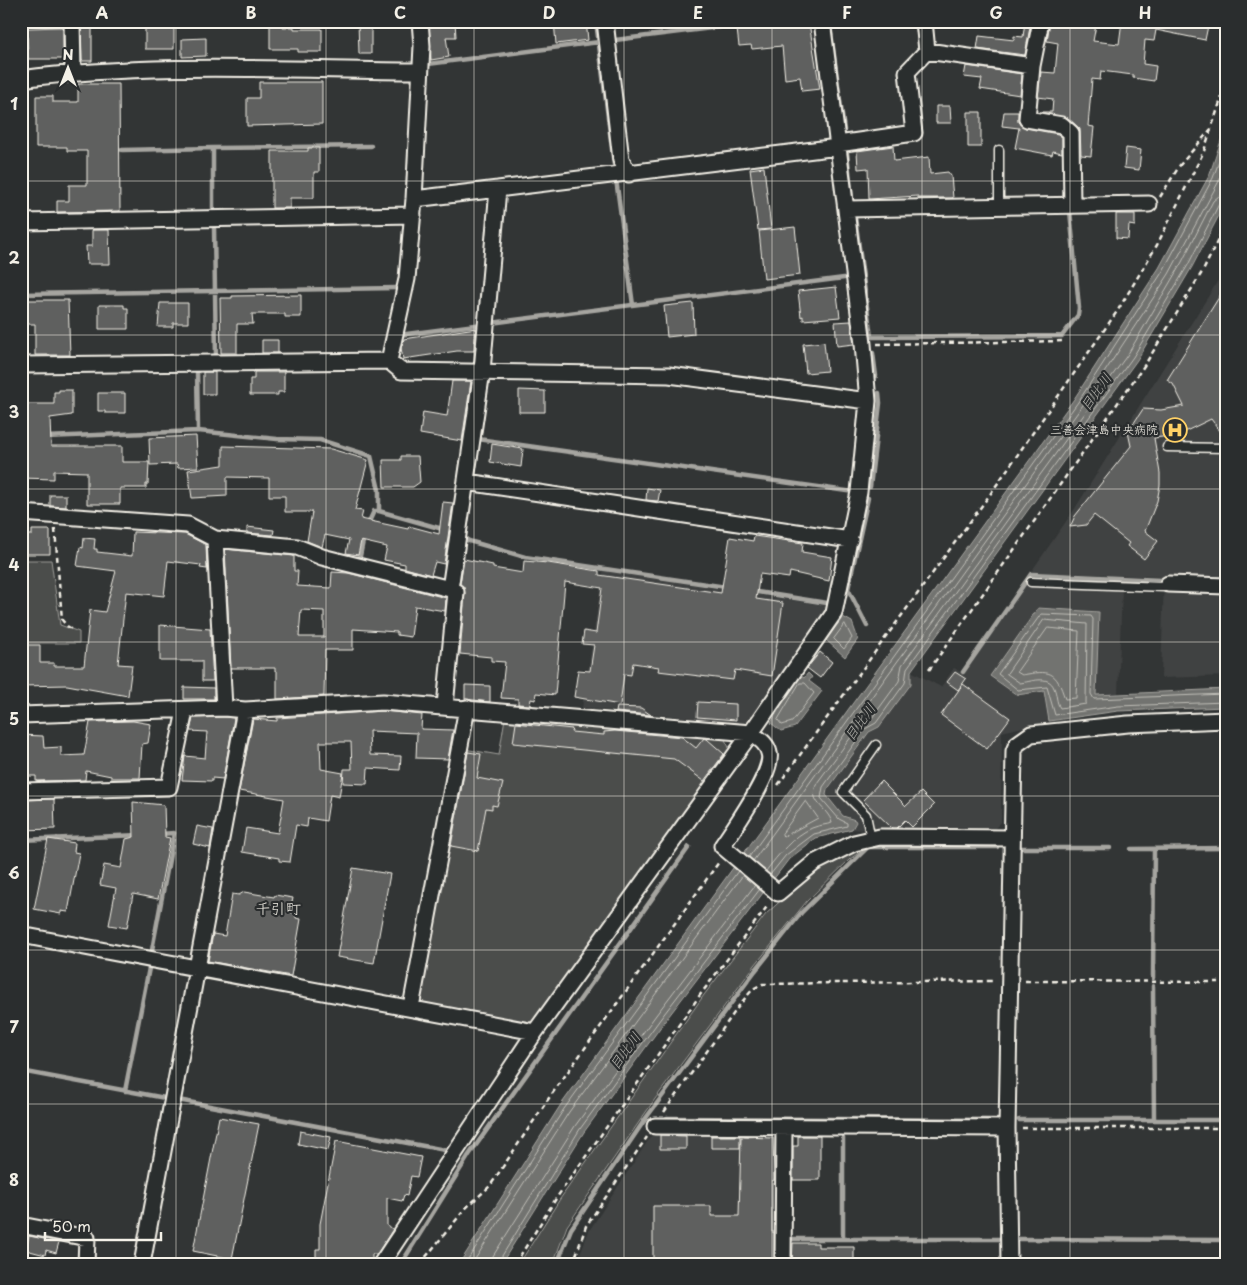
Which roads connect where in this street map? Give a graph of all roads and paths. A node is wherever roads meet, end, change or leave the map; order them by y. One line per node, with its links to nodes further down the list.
1 (72, 21): 10 (street)
2 (420, 21): 9 (street)
3 (605, 21): 16 (street)
4 (822, 21): 14 (street)
5 (924, 21): 7 (street)
6 (1041, 21): 8 (street)
7 (927, 51): 8 (street); 14 (street)
8 (1032, 66): 20 (street)
9 (419, 71): 10 (street); 18 (street)
10 (73, 72): 11 (street)
11 (21, 78)
12 (1226, 85): 13 (path)
13 (1210, 129): 19 (path); 54 (path)
14 (838, 146): 16 (street); 22 (street)
15 (999, 150): 21 (lane)
16 (629, 174): 17 (street)
17 (498, 189): 18 (street); 30 (street)
18 (414, 199): 23 (street)
19 (1149, 204): 20 (street)
20 (1072, 205): 21 (street)
21 (1000, 206): 22 (street)
22 (846, 208): 27 (street)
23 (413, 215): 24 (street); 28 (street)
24 (21, 222)
25 (1226, 224): 44 (path)
26 (1066, 341): 27 (path)
27 (863, 344): 31 (street)
28 (389, 361): 29 (street); 30 (street)
29 (21, 365)
30 (482, 371): 31 (street); 34 (street)
31 (868, 401): 38 (street)
32 (1167, 446): 33 (lane)
33 (1226, 448)
34 (467, 482): 38 (street); 42 (street)
35 (21, 513): 36 (street)
36 (54, 515): 37 (street); 43 (path)
37 (215, 539): 42 (street); 46 (street)
38 (850, 540): 52 (street)
39 (1031, 582): 40 (lane)
40 (1168, 584): 41 (street)
41 (1226, 586)
42 (450, 589): 45 (street)
43 (73, 630)
44 (929, 670)
45 (445, 706): 47 (street); 49 (street)
46 (224, 708): 48 (street); 49 (street)
47 (467, 708): 52 (street); 64 (street)
48 (185, 710): 50 (street); 55 (street)
49 (245, 710): 61 (street)
50 (21, 715)
51 (1226, 720): 56 (street)
52 (751, 733): 58 (street); 65 (street)
53 (876, 745): 57 (lane)
54 (774, 790)
55 (21, 791)
56 (1011, 838): 57 (street); 62 (street)
57 (871, 840): 59 (street)
58 (729, 853): 59 (street); 74 (path)
59 (777, 892): 75 (path)
60 (21, 935): 61 (street)
61 (198, 968): 64 (street); 72 (street)
62 (1009, 980): 63 (path); 66 (path); 68 (street)
63 (1226, 982)
64 (411, 1007): 65 (street)
65 (535, 1032): 73 (street)
66 (655, 1126): 67 (street); 76 (path)
67 (784, 1127): 68 (street); 77 (street)
68 (1007, 1128): 69 (path); 78 (street)
69 (1226, 1128)
70 (21, 1225): 71 (street)
71 (86, 1264)
72 (142, 1264)
73 (381, 1264)
74 (420, 1264)
75 (515, 1264)
76 (573, 1264)
77 (783, 1264)
78 (1009, 1264)

